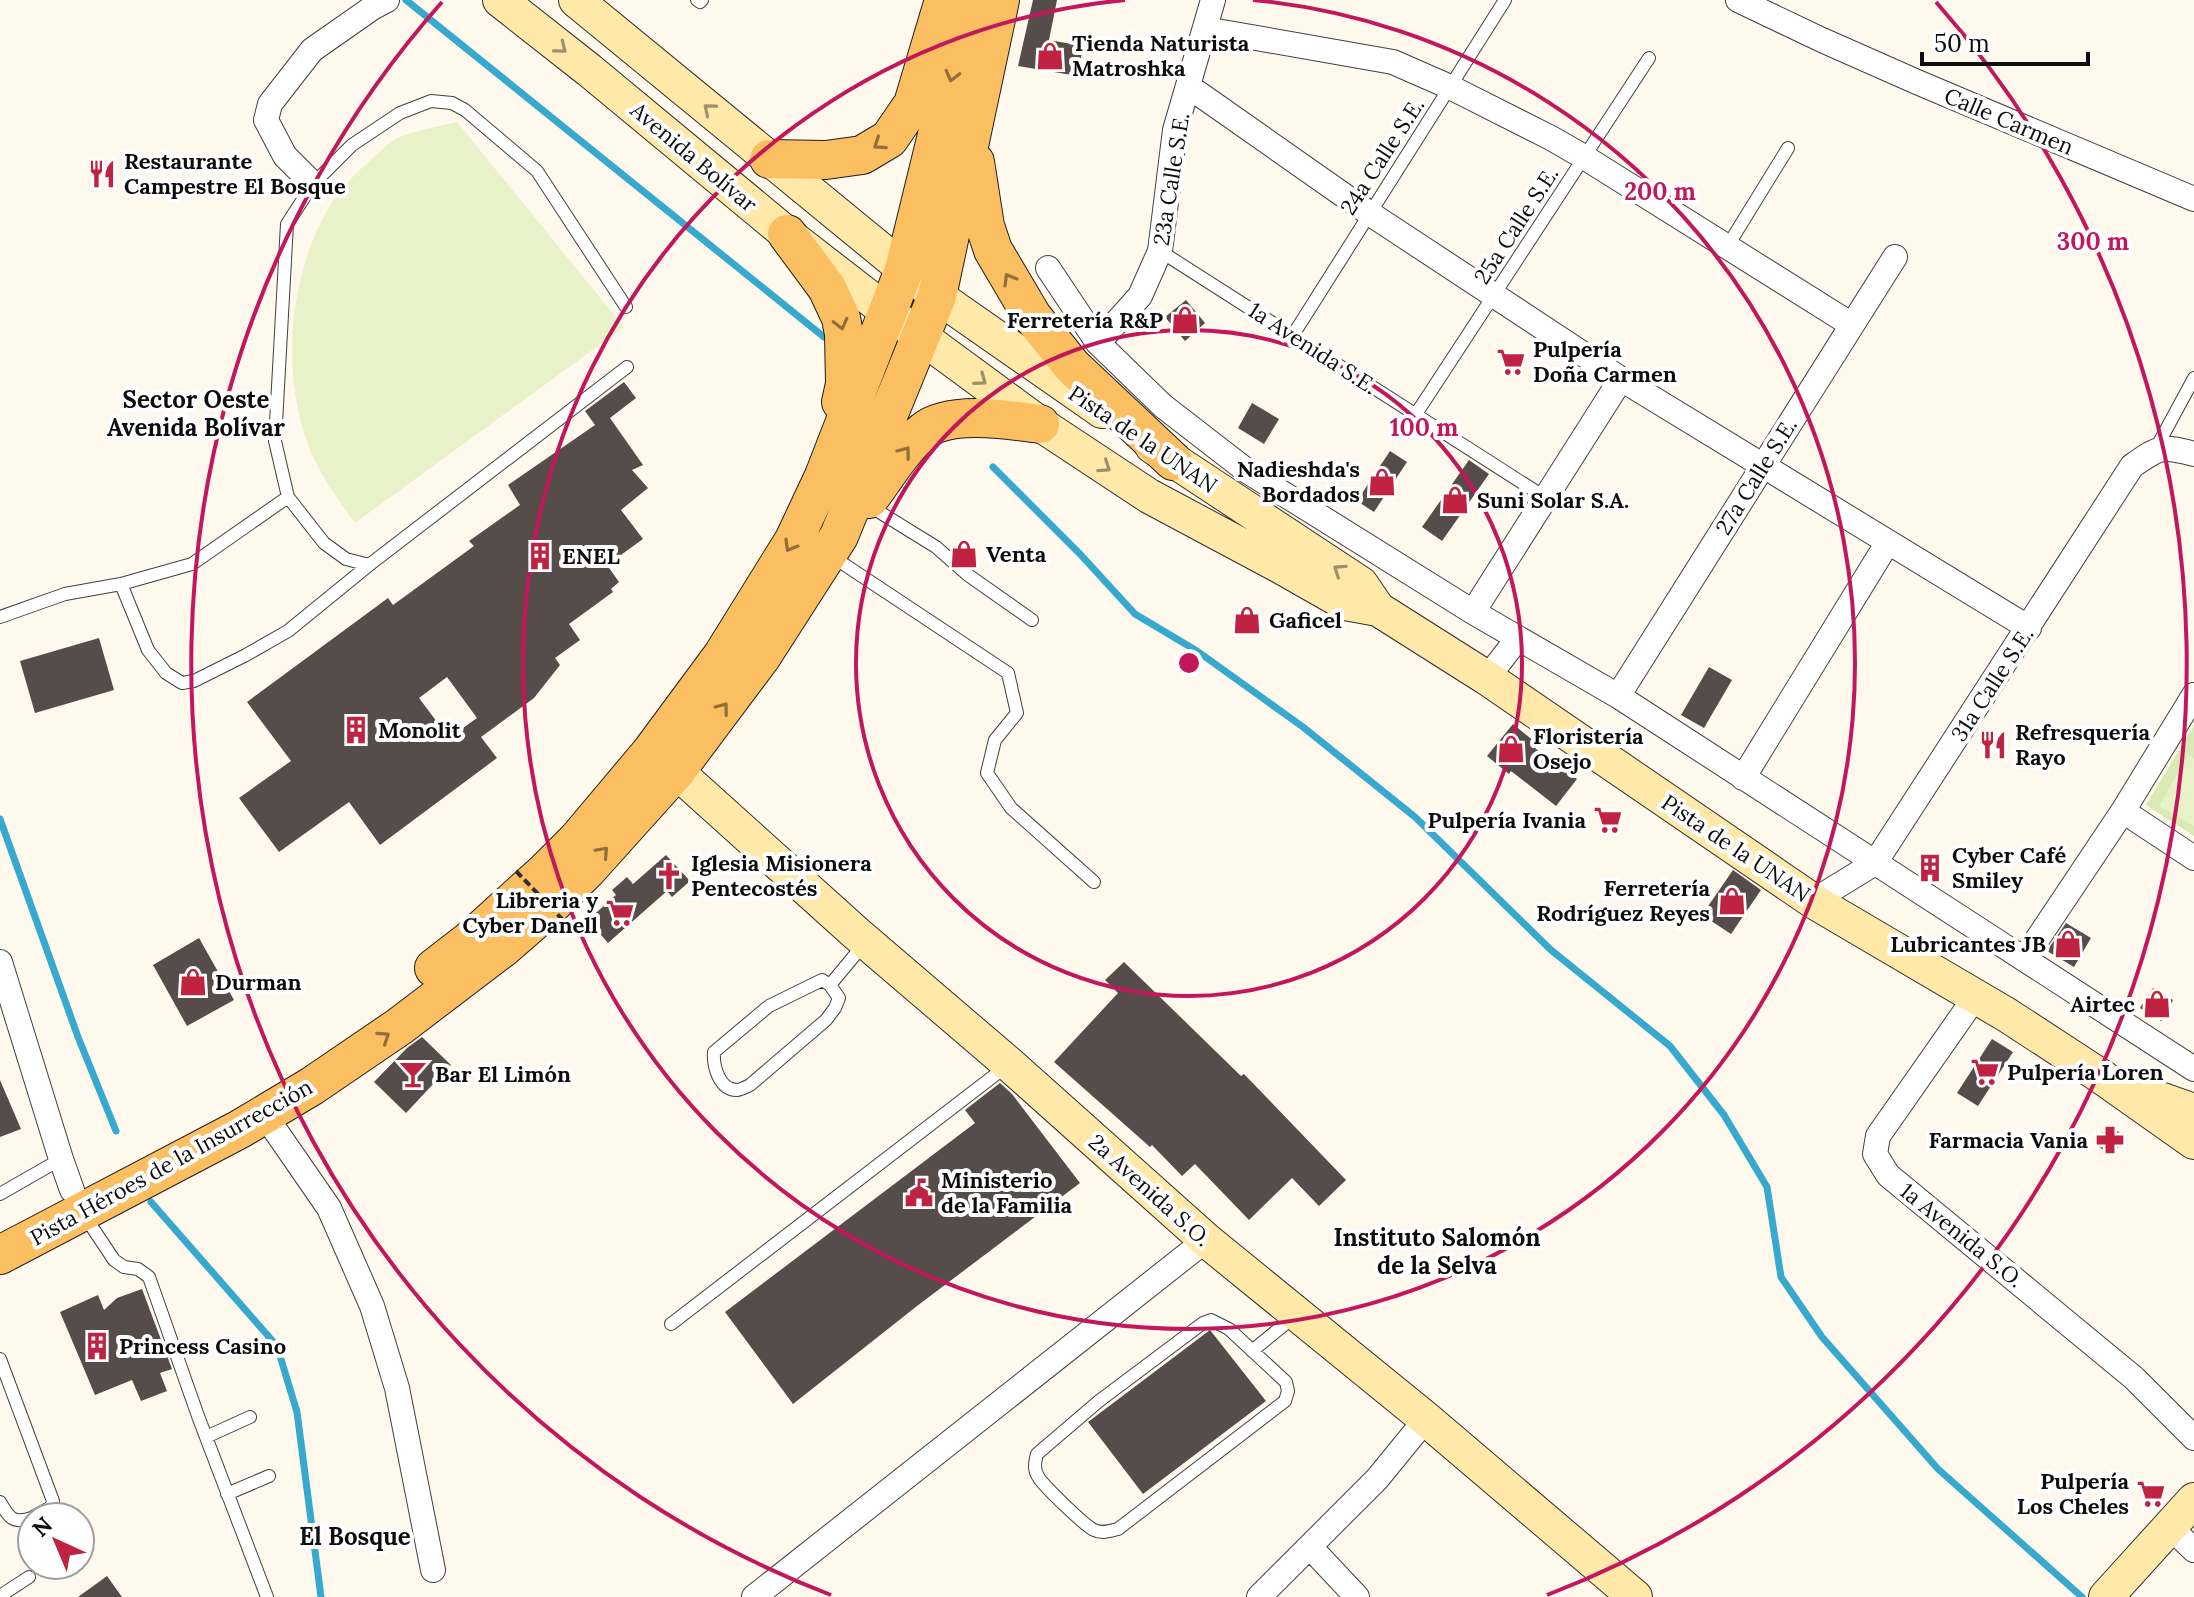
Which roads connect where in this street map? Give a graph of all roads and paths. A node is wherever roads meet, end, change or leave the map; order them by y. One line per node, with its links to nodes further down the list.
1 (500, 0): 21 (main road, Avenida Bolívar, one-way to 21)
2 (578, 0): 17 (main road, one-way to 2)
3 (944, 0): 17 (main road, one-way to 17)
4 (970, 0): 26 (main road, Pista Héroes de la Insurrección, one-way to 26)
5 (1000, 0): 14 (main road, Pista Héroes de la Insurrección)
6 (1213, 0): 10 (street, 23a Calle S.E.)
7 (1505, 0): 13 (lane, 24a Calle S.E.)
8 (1738, 0): 19 (street, Calle Carmen)
9 (376, 3): 18 (street)
10 (1205, 29): 12 (street, 23a Calle S.E.); 13 (street)
11 (1649, 58): 16 (lane, 25a Calle S.E.)
12 (1188, 86): 20 (street); 23 (street, 23a Calle S.E.)
13 (1450, 87): 16 (street); 20 (lane, 24a Calle S.E.)
14 (971, 134): 27 (main road, Pista Héroes de la Insurrección); 42 (main road, one-way to 14)
15 (1788, 148): 22 (lane)
16 (1584, 157): 22 (street); 28 (lane, 25a Calle S.E.)
17 (769, 159): 26 (main road)
18 (313, 184): 29 (lane); 45 (lane)
19 (2194, 199)
20 (1369, 213): 28 (street); 32 (lane, 24a Calle S.E.)
21 (787, 234): 30 (main road, Avenida Bolívar); 44 (main road, one-way to 44)
22 (1727, 247): 31 (street)
23 (1160, 251): 32 (lane, 1a Avenida S.E.); 34 (street, 23a Calle S.E.)
24 (1895, 257): 31 (street, 27a Calle S.E.)
25 (1048, 268): 34 (street)
26 (904, 270): 27 (main road, Pista de la UNAN); 30 (main road, Pista Héroes de la Insurrección)
27 (937, 296): 33 (main road, Pista Héroes de la Insurrección); 42 (main road, Pista de la UNAN)
28 (1493, 296): 37 (street); 38 (lane, 25a Calle S.E.)
29 (626, 307)
30 (889, 313): 33 (main road, Pista de la UNAN); 44 (main road, Pista Héroes de la Insurrección)
31 (1852, 325): 43 (street, 27a Calle S.E.)
32 (1293, 335): 38 (lane, 1a Avenida S.E.)
33 (921, 336): 39 (main road, Pista de la UNAN, one-way to 39); 49 (main road, Pista Héroes de la Insurrección)
34 (1098, 343): 53 (street)
35 (627, 367): 50 (lane)
36 (2194, 378): 40 (lane)
37 (1621, 379): 43 (street); 46 (street)
38 (1416, 414): 46 (lane, 1a Avenida S.E.)
39 (1040, 424): 47 (main road, one-way to 39); 52 (main road, Pista de la UNAN, one-way to 52)
40 (2155, 450): 41 (street); 56 (street, 31a Calle S.E.)
41 (2194, 454)
42 (1173, 461): 52 (main road, Pista de la UNAN, one-way to 42)
43 (1762, 466): 48 (street); 60 (street, 27a Calle S.E.)
44 (824, 476): 81 (main road, Pista Héroes de la Insurrección, one-way to 81)
45 (288, 497): 50 (lane); 51 (lane)
46 (1546, 498): 53 (street)
47 (865, 503): 49 (main road); 55 (lane)
48 (1888, 542): 56 (street); 62 (street)
49 (833, 545): 61 (main road, Pista Héroes de la Insurrección, one-way to 49); 67 (lane)
50 (369, 565): 51 (lane)
51 (121, 584): 54 (lane)
52 (1378, 609): 58 (main road, Pista de la UNAN)
53 (1473, 612): 57 (street)
54 (0, 617)
55 (1032, 620)
56 (2029, 628): 65 (street, 31a Calle S.E.)
57 (1518, 638): 58 (street); 60 (street)
58 (1487, 678): 68 (main road, Pista de la UNAN)
59 (2194, 695): 63 (street)
60 (1618, 696): 62 (street)
61 (676, 771): 70 (main road, 2a Avenida S.O.); 79 (main road, Pista Héroes de la Insurrección, one-way to 61)
62 (1743, 778): 65 (street)
63 (2123, 811): 64 (street); 71 (street)
64 (2194, 858)
65 (1875, 863): 68 (street, 31a Calle S.E.); 71 (street)
66 (516, 871): 69 (path, bridge)
67 (1094, 882)
68 (1813, 901): 74 (main road, Pista de la UNAN)
69 (565, 922)
70 (866, 942): 73 (lane); 75 (main road, 2a Avenida S.O.)
71 (2024, 959): 76 (street)
72 (0, 962): 81 (street)
73 (830, 985): 73 (lane)
74 (1976, 996): 77 (main road, Pista de la UNAN); 93 (street, 1a Avenida S.O.)
75 (1009, 1064): 84 (main road, 2a Avenida S.O.); 87 (lane)
76 (2194, 1069)
77 (2102, 1077): 78 (main road, Pista de la UNAN); 80 (main road, Pista de la UNAN)
78 (2194, 1111)
79 (264, 1114): 81 (main road, Pista Héroes de la Insurrección); 102 (street)
80 (2194, 1142)
81 (72, 1187): 82 (lane); 83 (main road, Pista Héroes de la Insurrección); 85 (main road, Pista Héroes de la Insurrección); 92 (lane)
82 (0, 1194)
83 (0, 1229)
84 (1206, 1240): 86 (main road, 2a Avenida S.O.); 107 (street)
85 (0, 1255)
86 (1297, 1314): 88 (lane); 91 (main road, 2a Avenida S.O.)
87 (671, 1324)
88 (1252, 1351): 88 (lane)
89 (0, 1359): 97 (lane)
90 (250, 1417): 92 (lane)
91 (1426, 1419): 101 (street); 110 (main road, 2a Avenida S.O.)
92 (206, 1437): 95 (lane)
93 (2194, 1438)
94 (269, 1476): 95 (lane)
95 (227, 1494): 106 (lane)
96 (2194, 1500): 100 (main road)
97 (53, 1501)
98 (0, 1502): 99 (lane)
99 (16, 1520)
100 (2182, 1538): 104 (main road)
101 (1310, 1547): 108 (street); 109 (street)
102 (433, 1570)
103 (23, 1581): 105 (lane)
104 (2110, 1593)
105 (0, 1596)
106 (267, 1597)
107 (754, 1597)
108 (1259, 1597)
109 (1357, 1597)
110 (1635, 1597)

